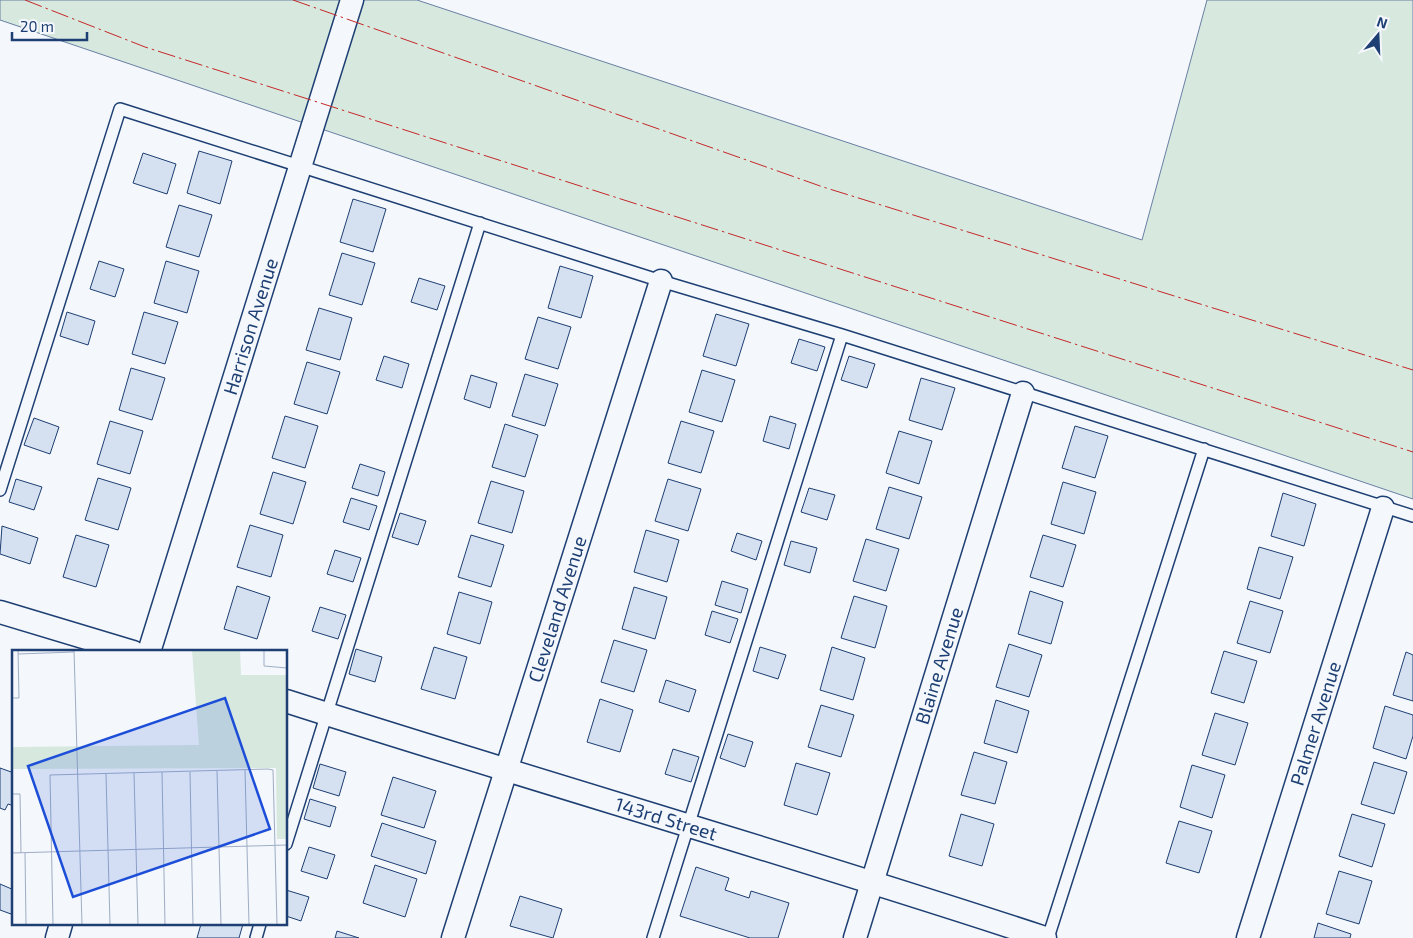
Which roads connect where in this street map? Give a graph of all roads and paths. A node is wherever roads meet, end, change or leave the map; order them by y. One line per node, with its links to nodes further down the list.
1 (352, 0): 2 (street, Harrison Avenue)
2 (300, 166): 3 (lane); 8 (lane); 13 (street, Harrison Avenue)
3 (480, 223): 4 (lane); 15 (lane)
4 (661, 281): 5 (lane); 16 (street, Cleveland Avenue)
5 (842, 335): 6 (lane); 17 (lane)
6 (1023, 393): 7 (lane); 19 (street, Blaine Avenue)
7 (1204, 449): 9 (lane); 23 (lane)
8 (0, 490)
9 (1383, 508): 10 (lane); 24 (street, Palmer Avenue)
10 (1413, 516)
11 (0, 612): 12 (street)
12 (126, 650)
13 (150, 650)
14 (288, 702): 15 (street, 143rd Street)
15 (328, 714): 16 (street, 143rd Street); 18 (lane)
16 (505, 771): 17 (street, 143rd Street); 20 (street, Cleveland Avenue)
17 (690, 826): 19 (street, 143rd Street); 21 (lane)
18 (288, 838)
19 (874, 882): 22 (street, Blaine Avenue); 23 (street, 143rd Street)
20 (453, 938)
21 (653, 938)
22 (855, 938)
23 (1047, 938)
24 (1248, 938)

